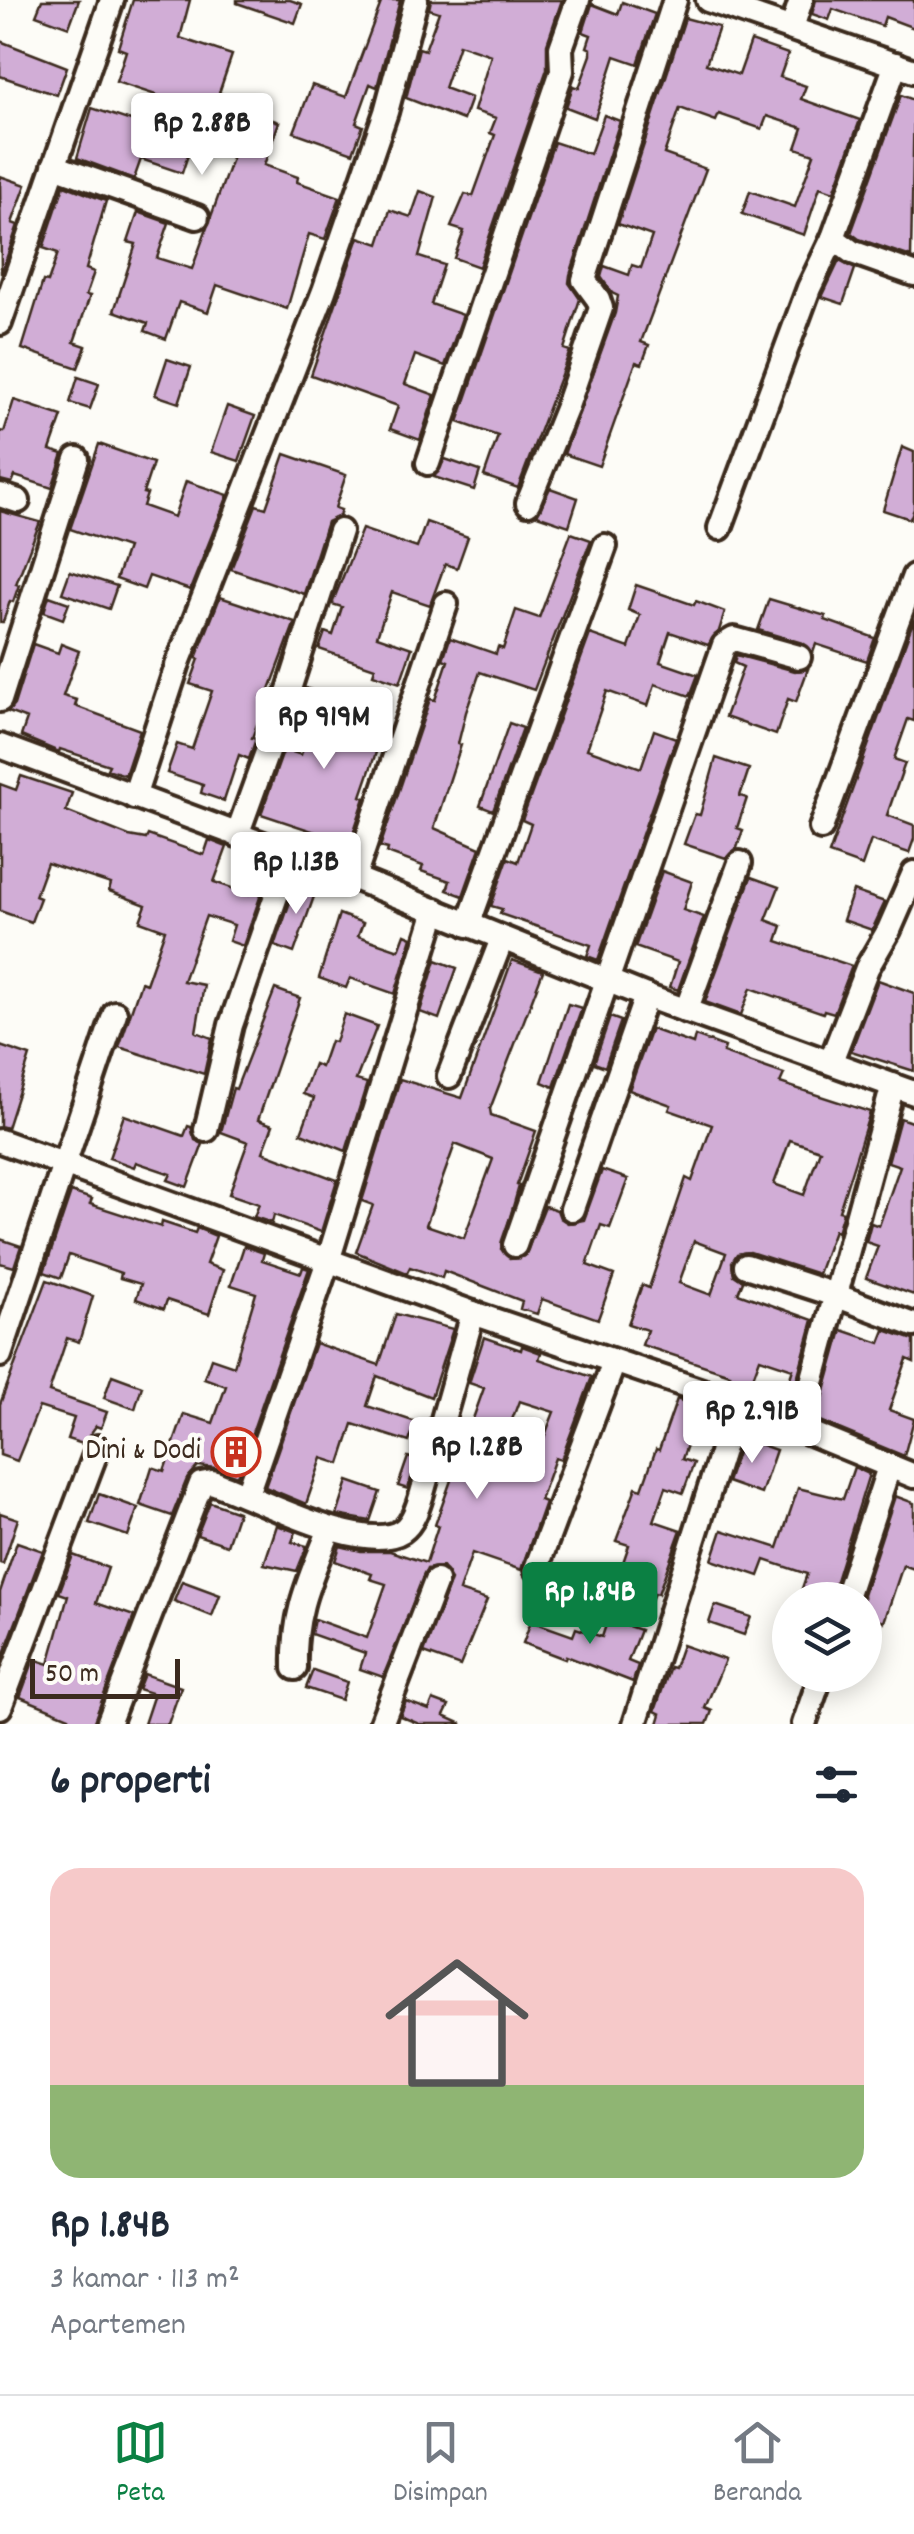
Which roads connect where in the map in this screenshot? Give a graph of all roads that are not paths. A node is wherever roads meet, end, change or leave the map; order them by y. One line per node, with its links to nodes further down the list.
1 (112, 0): 9 (street)
2 (416, 0): 25 (street)
3 (578, 0): 15 (street)
4 (675, 0): 16 (street)
5 (708, 0): 7 (street)
6 (801, 0): 7 (street)
7 (792, 28): 8 (street)
8 (905, 68): 11 (street)
9 (54, 166): 10 (street); 13 (street)
10 (198, 218)
11 (833, 238): 12 (street); 17 (street)
12 (914, 274)
13 (0, 322)
14 (77, 459): 23 (street)
15 (428, 464)
16 (528, 503)
17 (720, 528)
18 (340, 530): 27 (street)
19 (605, 546): 33 (street)
20 (914, 576): 26 (street)
21 (446, 604): 31 (street)
22 (799, 658): 35 (street)
23 (0, 700)
24 (0, 746): 25 (street)
25 (134, 798): 27 (street)
26 (821, 828)
27 (237, 835): 28 (street)
28 (290, 856): 31 (street); 42 (street)
29 (740, 864): 37 (street)
30 (914, 873): 39 (street)
31 (354, 878): 32 (street)
32 (436, 910): 33 (street); 47 (street)
33 (468, 925): 34 (street)
34 (502, 939): 35 (street); 40 (street)
35 (609, 982): 36 (street); 46 (street)
36 (646, 996): 37 (street); 45 (street)
37 (686, 1010): 39 (street)
38 (115, 1013): 44 (street)
39 (831, 1062): 41 (street)
40 (449, 1076)
41 (903, 1090): 49 (street)
42 (206, 1130)
43 (0, 1142): 44 (street)
44 (65, 1164): 47 (street); 52 (street)
45 (572, 1209)
46 (515, 1245)
47 (328, 1262): 50 (street); 59 (street)
48 (746, 1266): 49 (street)
49 (835, 1295): 51 (street); 55 (street)
50 (474, 1313): 53 (street); 60 (street)
51 (914, 1325)
52 (0, 1355)
53 (614, 1362): 54 (street); 61 (street)
54 (737, 1403): 55 (street); 69 (street)
55 (799, 1430): 57 (street)
56 (98, 1447): 66 (street)
57 (889, 1467): 58 (street); 63 (street)
58 (914, 1476)
59 (247, 1494): 60 (street); 67 (street)
60 (330, 1529): 64 (street)
61 (536, 1569)
62 (436, 1581): 68 (street)
63 (851, 1582)
64 (295, 1668)
65 (814, 1692): 70 (street)
66 (0, 1707)
67 (108, 1724)
68 (381, 1724)
69 (634, 1724)
70 (804, 1724)

